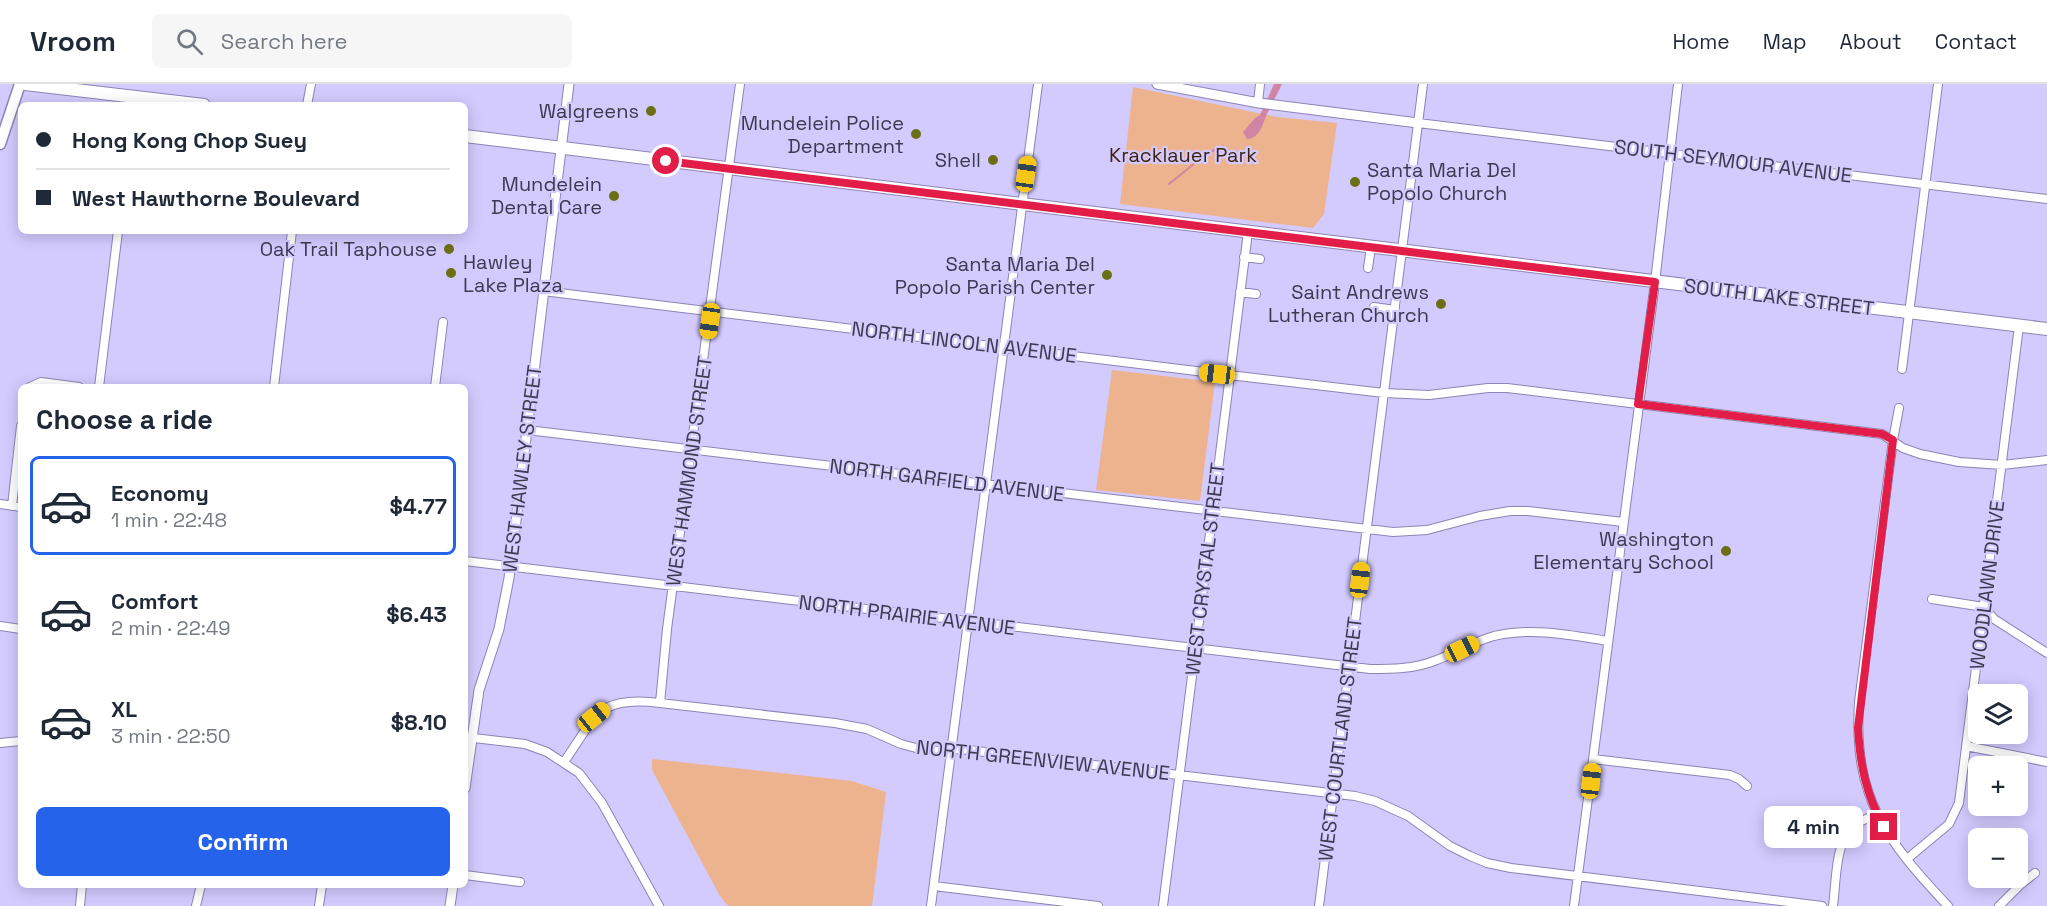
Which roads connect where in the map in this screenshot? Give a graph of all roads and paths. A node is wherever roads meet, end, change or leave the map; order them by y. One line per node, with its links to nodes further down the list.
1 (20, 84): 18 (main road)
2 (25, 84): 12 (main road)
3 (311, 84): 14 (street)
4 (569, 84): 19 (street, WEST HAWLEY STREET)
5 (740, 84): 21 (street, WEST HAMMOND STREET)
6 (1038, 84): 24 (street)
7 (1157, 84): 15 (street)
8 (1260, 84): 15 (street)
9 (1423, 84): 16 (street, WEST COURTLAND STREET)
10 (1678, 84): 20 (street)
11 (1938, 84): 22 (street)
12 (133, 101): 13 (main road)
13 (151, 102)
14 (308, 102)
15 (1258, 103): 16 (street)
16 (1418, 123): 20 (street, SOUTH SEYMOUR AVENUE); 29 (street, WEST COURTLAND STREET)
17 (468, 136): 19 (main road, SOUTH LAKE STREET)
18 (0, 144)
19 (561, 147): 21 (main road, SOUTH LAKE STREET); 34 (street, WEST HAWLEY STREET)
20 (1670, 153): 22 (street, SOUTH SEYMOUR AVENUE); 33 (street)
21 (729, 169): 24 (main road, SOUTH LAKE STREET); 39 (street, WEST HAMMOND STREET)
22 (1925, 184): 23 (street, SOUTH SEYMOUR AVENUE); 40 (street)
23 (2047, 199)
24 (1023, 205): 25 (main road, SOUTH LAKE STREET); 44 (street)
25 (1248, 232): 28 (main road, SOUTH LAKE STREET); 30 (street, WEST CRYSTAL STREET)
26 (118, 234): 49 (street)
27 (292, 234): 50 (street)
28 (1371, 247): 29 (main road, SOUTH LAKE STREET); 32 (street)
29 (1403, 251): 33 (main road, SOUTH LAKE STREET); 38 (street, WEST COURTLAND STREET)
30 (1244, 257): 31 (street); 35 (street, WEST CRYSTAL STREET)
31 (1260, 259)
32 (1368, 268)
33 (1655, 282): 40 (main road, SOUTH LAKE STREET); 53 (street)
34 (543, 291): 39 (street, NORTH LINCOLN AVENUE); 55 (street, WEST HAWLEY STREET)
35 (1240, 292): 36 (street); 46 (street, WEST CRYSTAL STREET)
36 (1256, 294)
37 (1374, 307): 38 (street)
38 (1395, 310): 52 (street, WEST COURTLAND STREET)
39 (711, 312): 44 (street, NORTH LINCOLN AVENUE); 57 (street, WEST HAMMOND STREET)
40 (1910, 313): 42 (main road, SOUTH LAKE STREET); 45 (street)
41 (443, 321): 51 (street)
42 (2019, 326): 43 (main road, SOUTH LAKE STREET); 59 (street, WOODLAWN DRIVE)
43 (2047, 329)
44 (1003, 347): 46 (street, NORTH LINCOLN AVENUE); 60 (street)
45 (1902, 369)
46 (1229, 375): 52 (street, NORTH LINCOLN AVENUE); 64 (street, WEST CRYSTAL STREET)
47 (37, 384): 48 (street)
48 (56, 384)
49 (99, 384)
50 (274, 384)
51 (435, 384)
52 (1384, 393): 53 (street, NORTH LINCOLN AVENUE); 66 (street, WEST COURTLAND STREET)
53 (1638, 404): 56 (street, NORTH LINCOLN AVENUE); 65 (street)
54 (1899, 408): 56 (street)
55 (527, 430): 57 (street, NORTH GARFIELD AVENUE); 68 (street, WEST HAWLEY STREET)
56 (1893, 440): 59 (street, NORTH LINCOLN AVENUE); 91 (street)
57 (692, 449): 60 (street, NORTH GARFIELD AVENUE); 69 (street, WEST HAMMOND STREET)
58 (2047, 460): 59 (street, NORTH LINCOLN AVENUE)
59 (2002, 465): 71 (street, WOODLAWN DRIVE)
60 (985, 484): 64 (street, NORTH GARFIELD AVENUE); 72 (street)
61 (18, 487): 63 (street)
62 (0, 504): 63 (street)
63 (17, 507)
64 (1213, 512): 66 (street, NORTH GARFIELD AVENUE); 76 (street, WEST CRYSTAL STREET)
65 (1623, 522): 66 (street, NORTH GARFIELD AVENUE); 75 (street)
66 (1367, 530): 78 (street, WEST COURTLAND STREET)
67 (468, 561): 68 (street, NORTH PRAIRIE AVENUE)
68 (510, 567): 69 (street, NORTH PRAIRIE AVENUE); 80 (street, WEST HAWLEY STREET)
69 (673, 586): 72 (street, NORTH PRAIRIE AVENUE); 79 (street, WEST HAMMOND STREET)
70 (1932, 599): 71 (street)
71 (1984, 607): 77 (street); 83 (street, WOODLAWN DRIVE)
72 (967, 622): 76 (street, NORTH PRAIRIE AVENUE); 84 (street)
73 (0, 626): 74 (street)
74 (18, 628)
75 (1608, 640): 78 (street, NORTH PRAIRIE AVENUE); 85 (street)
76 (1196, 649): 78 (street, NORTH PRAIRIE AVENUE); 88 (street, WEST CRYSTAL STREET)
77 (2047, 652)
78 (1349, 667): 90 (street, WEST COURTLAND STREET)
79 (660, 702): 84 (street, NORTH GREENVIEW AVENUE); 86 (street, NORTH GREENVIEW AVENUE)
80 (468, 737): 86 (street)
81 (18, 741): 82 (street)
82 (0, 743)
83 (1966, 746): 87 (street); 92 (street, WOODLAWN DRIVE)
84 (950, 750): 88 (street, NORTH GREENVIEW AVENUE); 97 (street)
85 (1593, 759): 89 (street); 95 (street)
86 (564, 762): 106 (street)
87 (2047, 762)
88 (1180, 775): 90 (street, NORTH GREENVIEW AVENUE); 109 (street, WEST CRYSTAL STREET)
89 (1747, 786)
90 (1334, 793): 95 (street, NORTH GREENVIEW AVENUE); 110 (street, WEST COURTLAND STREET)
91 (1877, 814): 92 (street); 113 (street)
92 (1907, 859): 114 (street)
93 (2035, 873): 115 (street)
94 (468, 875): 96 (street)
95 (1578, 876): 111 (street); 112 (street, NORTH GREENVIEW AVENUE)
96 (520, 882)
97 (934, 886): 107 (street); 108 (street)
98 (82, 888): 102 (street)
99 (200, 888): 103 (street)
100 (322, 888): 104 (street)
101 (453, 888): 105 (street)
102 (80, 906)
103 (196, 906)
104 (319, 906)
105 (450, 906)
106 (659, 906)
107 (931, 906)
108 (1098, 906)
109 (1163, 906)
110 (1319, 906)
111 (1574, 906)
112 (1822, 906)
113 (1833, 906)
114 (1948, 906)
115 (2000, 906)

